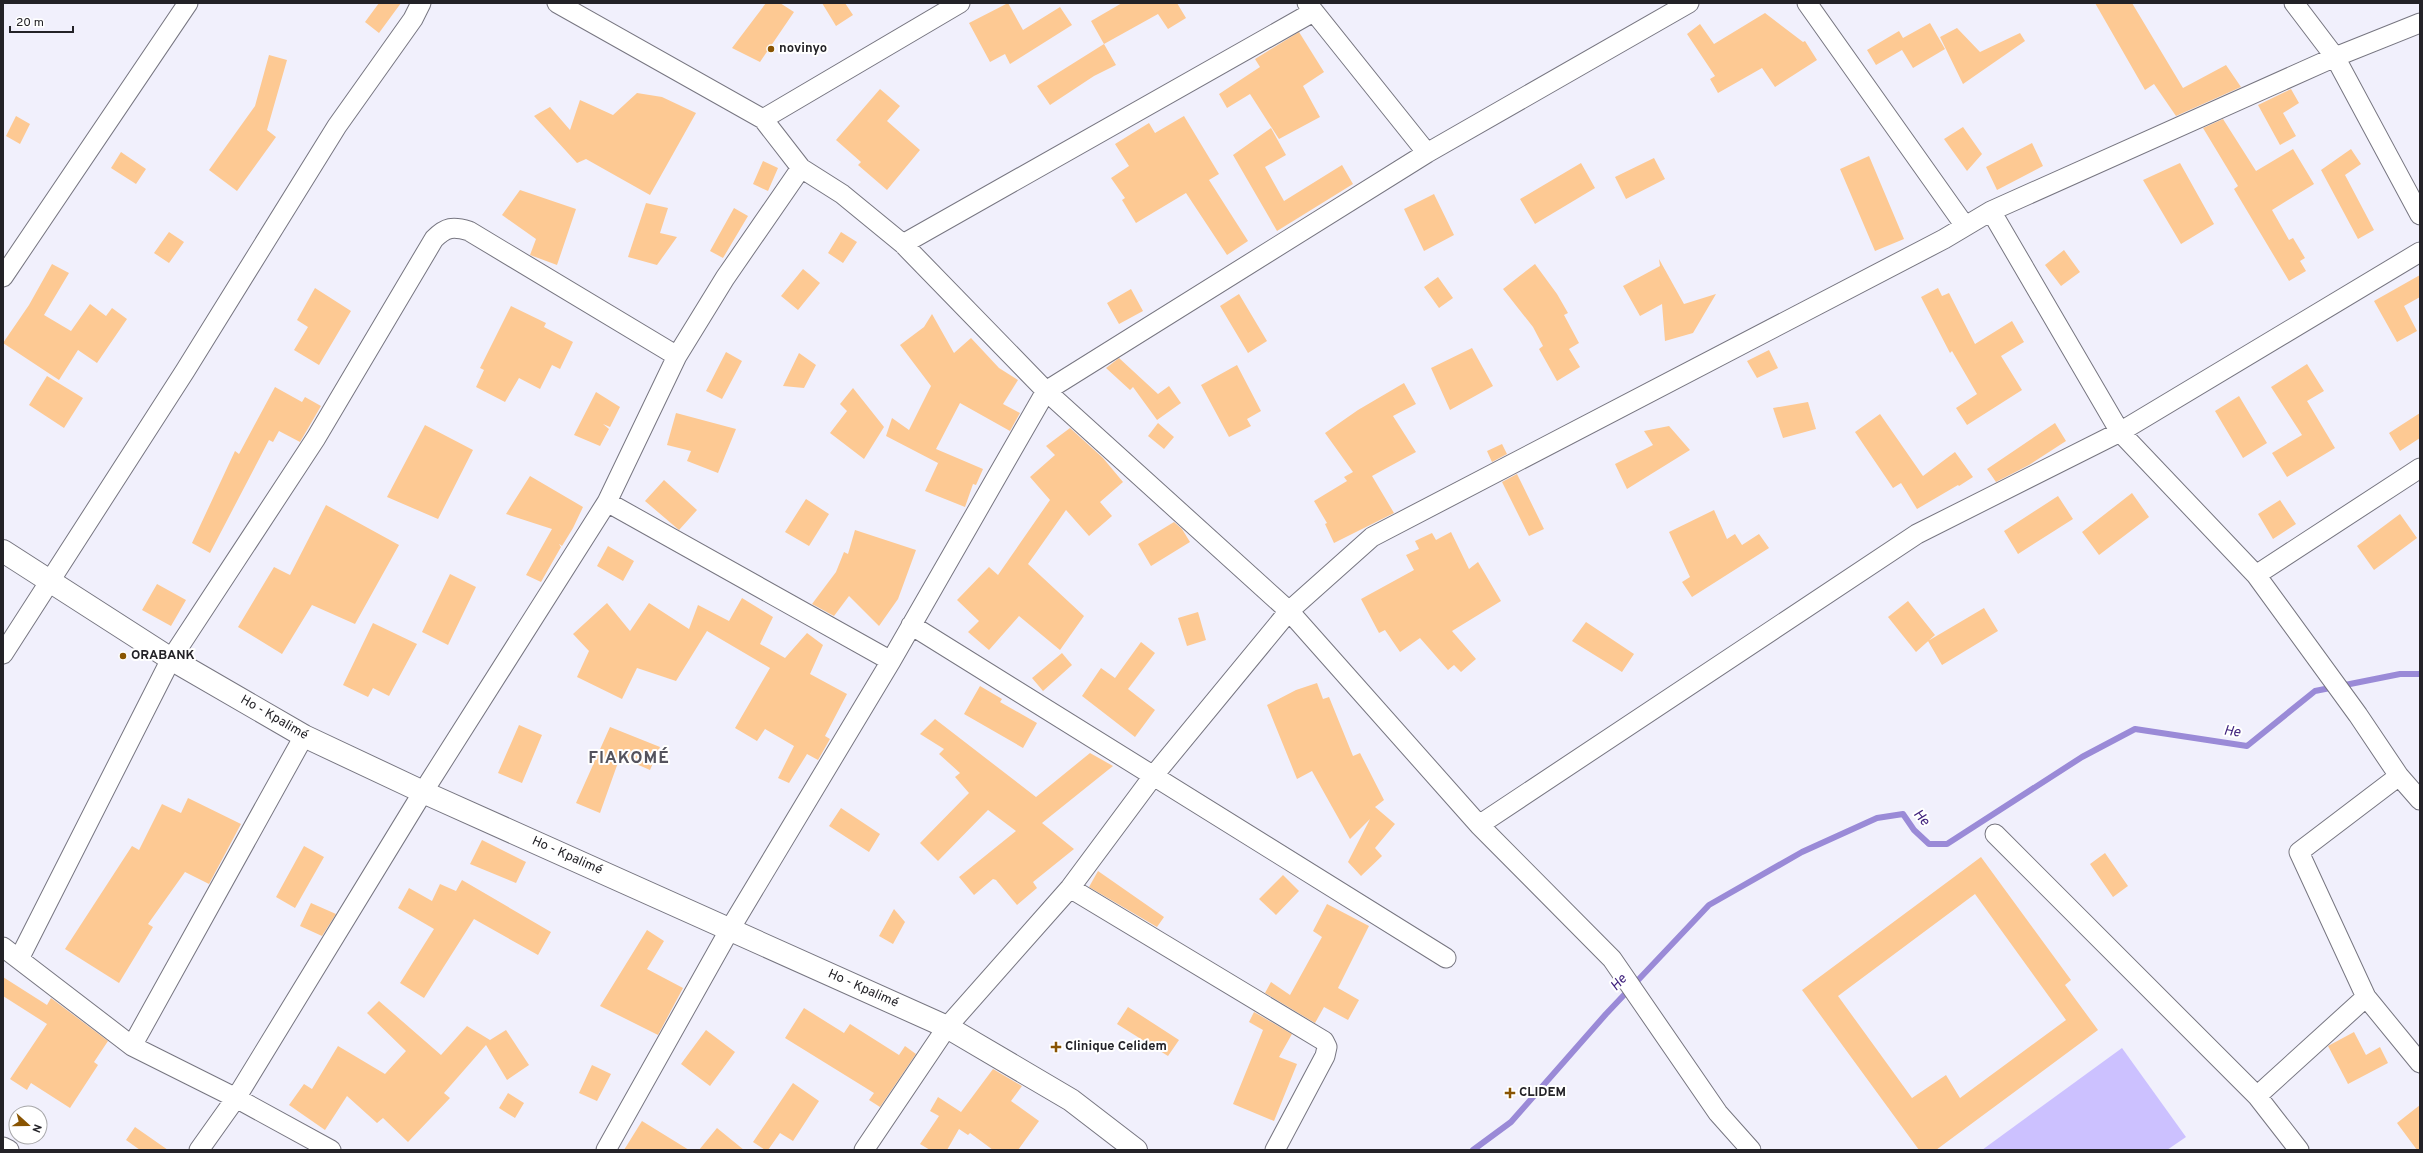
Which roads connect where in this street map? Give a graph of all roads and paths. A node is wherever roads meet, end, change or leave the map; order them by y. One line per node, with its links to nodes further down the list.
1 (188, 3): 19 (street)
2 (421, 3): 27 (street)
3 (557, 3): 11 (street)
4 (960, 3): 11 (street)
5 (1689, 3): 12 (street)
6 (1807, 3): 16 (street)
7 (2294, 3): 10 (street)
8 (1310, 7): 12 (street); 17 (street)
9 (2420, 23): 10 (street)
10 (2334, 57): 14 (street); 15 (street)
11 (763, 119): 13 (street)
12 (1427, 153): 21 (street)
13 (801, 168): 17 (street); 20 (street)
14 (1991, 210): 16 (street); 22 (street)
15 (2420, 215)
16 (1965, 226): 28 (street)
17 (903, 244): 21 (street)
18 (2420, 252): 22 (street)
19 (3, 276)
20 (677, 356): 24 (street); 31 (street)
21 (1046, 391): 28 (street); 29 (street)
22 (2120, 432): 26 (street); 38 (street)
23 (2420, 468): 26 (street)
24 (607, 502): 32 (street); 36 (street)
25 (3, 551): 27 (main road, Ho - Kpalimé)
26 (2256, 575): 35 (street)
27 (50, 582): 30 (street); 31 (main road, Ho - Kpalimé)
28 (1289, 610): 34 (street); 38 (street)
29 (912, 626): 32 (street); 34 (street)
30 (3, 654)
31 (170, 659): 33 (main road, Ho - Kpalimé); 44 (street)
32 (891, 661): 41 (street)
33 (304, 736): 36 (main road, Ho - Kpalimé); 47 (street)
34 (1154, 775): 40 (street); 43 (street)
35 (2399, 776): 37 (street); 45 (street)
36 (422, 792): 41 (main road, Ho - Kpalimé); 50 (street)
37 (2420, 800)
38 (1479, 825): 59 (street)
39 (1995, 834): 49 (street)
40 (1070, 888): 46 (street); 58 (street)
41 (730, 929): 46 (main road, Ho - Kpalimé); 55 (street)
42 (3, 947): 44 (street)
43 (1446, 958)
44 (19, 959): 47 (street)
45 (2366, 997): 48 (street); 49 (street)
46 (947, 1027): 56 (street); 57 (main road, Ho - Kpalimé)
47 (132, 1046): 50 (street)
48 (2420, 1063)
49 (2257, 1096): 60 (street)
50 (236, 1098): 53 (street); 54 (street)
51 (3, 1147): 52 (street)
52 (9, 1150)
53 (198, 1150)
54 (331, 1150)
55 (606, 1150)
56 (864, 1150)
57 (1136, 1150)
58 (1275, 1150)
59 (1751, 1150)
60 (2299, 1150)

